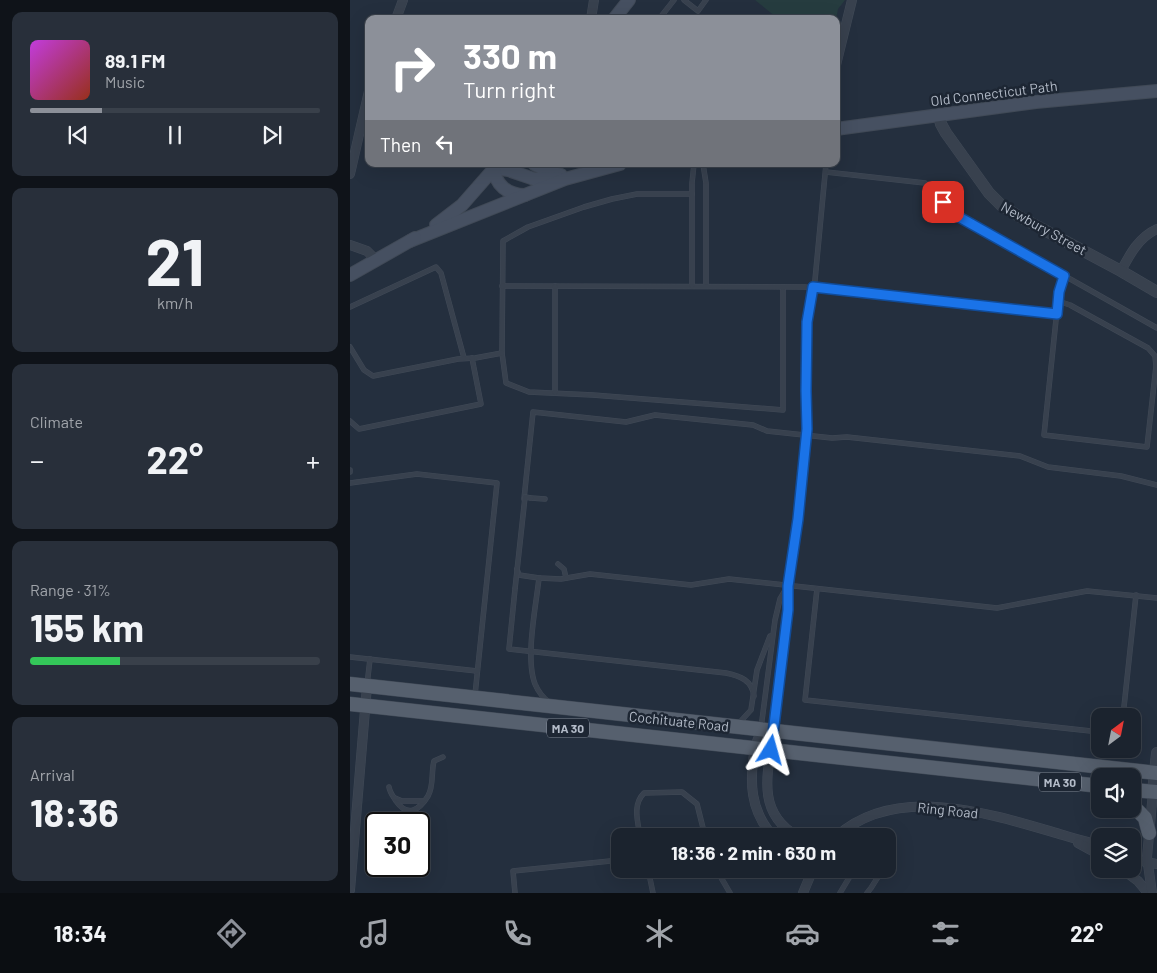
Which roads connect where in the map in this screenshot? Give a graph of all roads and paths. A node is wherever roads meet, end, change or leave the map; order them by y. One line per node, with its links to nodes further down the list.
1 (403, 0): 8 (street)
2 (594, 0): 9 (street)
3 (629, 0): 10 (main road)
4 (674, 0): 11 (lane)
5 (684, 0): 6 (lane)
6 (706, 0)
7 (852, 0): 12 (street)
8 (397, 15)
9 (592, 15)
10 (617, 15)
11 (662, 15)
12 (840, 49)
13 (1157, 91): 15 (main road, Old Connecticut Path)
14 (365, 103): 17 (street)
15 (939, 116): 16 (main road, Old Connecticut Path); 35 (street, Newbury Street)
16 (840, 128)
17 (353, 140): 27 (street)
18 (495, 167): 32 (main road)
19 (496, 167): 29 (main road)
20 (499, 167): 28 (main road)
21 (540, 167): 28 (main road)
22 (609, 167): 28 (main road)
23 (694, 167): 30 (lane)
24 (703, 167): 41 (lane)
25 (826, 167): 26 (lane)
26 (826, 172): 37 (lane); 43 (lane)
27 (350, 174)
28 (573, 177): 29 (main road)
29 (527, 194): 32 (main road)
30 (692, 194): 38 (lane); 40 (lane)
31 (1157, 229): 35 (street)
32 (410, 241): 34 (main road)
33 (350, 246): 34 (street)
34 (376, 260): 36 (main road)
35 (1121, 270): 44 (street, Newbury Street)
36 (350, 275)
37 (1064, 276): 45 (lane); 48 (lane)
38 (502, 286): 39 (lane); 50 (lane)
39 (555, 286): 40 (lane); 53 (lane)
40 (692, 286): 41 (lane)
41 (706, 286): 42 (lane)
42 (783, 287): 43 (lane); 53 (lane)
43 (813, 287): 47 (lane); 55 (lane)
44 (1157, 292)
45 (1058, 301): 47 (lane); 47 (lane)
46 (350, 307): 51 (lane)
47 (1057, 314)
48 (1157, 328)
49 (350, 347): 51 (lane)
50 (502, 353): 52 (lane); 53 (lane)
51 (464, 358): 52 (lane)
52 (472, 358): 54 (lane)
53 (555, 393)
54 (350, 421)
55 (807, 435): 57 (lane); 61 (lane); 64 (lane)
56 (350, 483): 72 (lane)
57 (1157, 485)
58 (545, 499): 69 (lane, bridge)
59 (558, 564): 63 (lane)
60 (533, 570): 61 (lane)
61 (532, 577): 62 (lane)
62 (539, 578): 63 (lane); 69 (lane)
63 (566, 578): 64 (lane)
64 (788, 586): 65 (lane); 68 (lane); 82 (lane)
65 (817, 589): 66 (lane); 83 (lane)
66 (1136, 595): 67 (lane); 80 (lane)
67 (1157, 598)
68 (773, 630): 75 (lane); 82 (lane)
69 (531, 651): 75 (lane); 79 (lane)
70 (350, 657): 71 (lane)
71 (370, 659): 72 (lane); 74 (lane)
72 (477, 671): 76 (lane)
73 (350, 684): 74 (main road, Cochituate Road / MA 30)
74 (367, 686): 76 (main road, Cochituate Road / MA 30); 78 (street)
75 (754, 696): 81 (lane)
76 (474, 698): 79 (main road, Cochituate Road / MA 30)
77 (350, 704): 78 (main road, Cochituate Road / MA 30)
78 (365, 705): 84 (main road, Cochituate Road / MA 30); 98 (street)
79 (556, 707): 81 (main road, Cochituate Road / MA 30)
80 (1124, 708)
81 (727, 726): 82 (main road, Cochituate Road / MA 30)
82 (768, 730): 84 (street); 85 (street); 88 (main road, Cochituate Road / MA 30)
83 (1091, 731)
84 (755, 748): 85 (main road, Cochituate Road / MA 30); 101 (street)
85 (771, 750): 89 (main road, Cochituate Road / MA 30); 102 (street)
86 (1157, 753): 88 (street)
87 (443, 757): 96 (lane)
88 (1156, 774): 93 (street)
89 (1021, 778): 90 (main road, Cochituate Road / MA 30); 94 (main road)
90 (1091, 785)
91 (389, 787): 95 (lane)
92 (1141, 791): 93 (main road)
93 (1155, 792): 104 (street)
94 (1091, 793)
95 (392, 796): 96 (lane); 96 (lane)
96 (424, 801)
97 (1141, 814): 104 (main road)
98 (353, 815): 118 (street)
99 (639, 828): 100 (lane)
100 (703, 828)
101 (767, 828)
102 (787, 828)
103 (848, 828): 105 (street, Ring Road)
104 (1149, 833): 110 (street)
105 (1062, 835): 106 (street, Ring Road); 107 (street, Ring Road)
106 (1091, 843)
107 (1091, 850)
108 (611, 861): 119 (lane)
109 (1141, 861): 110 (street)
110 (1147, 863): 111 (street); 126 (street)
111 (1157, 864)
112 (650, 878): 120 (lane)
113 (721, 878): 121 (lane)
114 (809, 878): 122 (street)
115 (849, 878): 123 (lane)
116 (877, 878): 124 (lane)
117 (1134, 878): 125 (street)
118 (350, 890)
119 (515, 893)
120 (653, 893)
121 (730, 893)
122 (803, 893)
123 (840, 893)
124 (867, 893)
125 (1148, 893)
126 (1152, 893)

